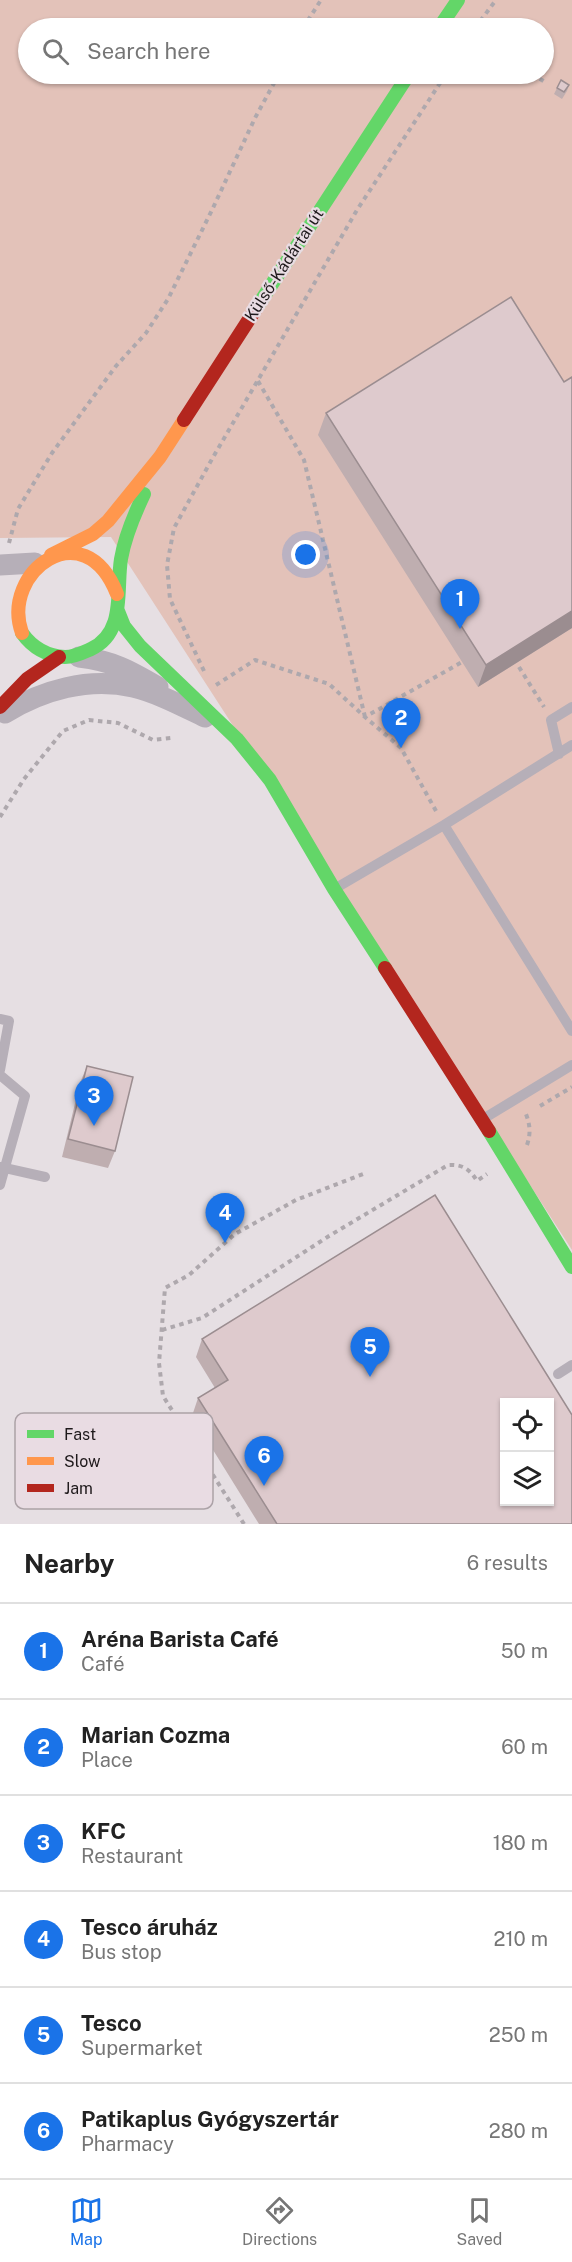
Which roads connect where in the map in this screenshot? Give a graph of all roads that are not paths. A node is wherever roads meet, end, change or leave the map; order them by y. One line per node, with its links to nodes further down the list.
1 (458, 0): 2 (main road)
2 (446, 18)
3 (403, 84): 4 (main road, Külső-Kádártai út)
4 (160, 457): 5 (main road, Külső-Kádártai út); 7 (main road, Külső-Kádártai út)
5 (43, 559): 6 (street); 7 (main road, Külső-Kádártai út); 8 (main road, Külső-Kádártai út)
6 (2, 565)
7 (117, 594): 9 (main road, Külső-Kádártai út)
8 (11, 611): 10 (main road, Külső-Kádártai út); 11 (main road)
9 (118, 611): 11 (main road, Külső-Kádártai út); 16 (main road)
10 (16, 642)
11 (67, 657): 12 (main road, Külső-Kádártai út); 15 (street)
12 (0, 707)
13 (572, 707): 18 (lane)
14 (0, 716): 15 (street)
15 (208, 718): 16 (street)
16 (237, 739): 20 (main road)
17 (572, 746): 18 (lane)
18 (559, 754): 19 (lane)
19 (444, 825): 20 (lane); 22 (lane)
20 (334, 889): 26 (main road)
21 (0, 1019): 24 (lane)
22 (572, 1031)
23 (572, 1065): 26 (lane)
24 (0, 1070)
25 (0, 1075): 27 (lane)
26 (482, 1120): 30 (main road)
27 (2, 1168): 28 (lane); 29 (lane)
28 (45, 1177)
29 (0, 1185)
30 (572, 1267)
31 (572, 1365): 32 (lane)
32 (558, 1374)

